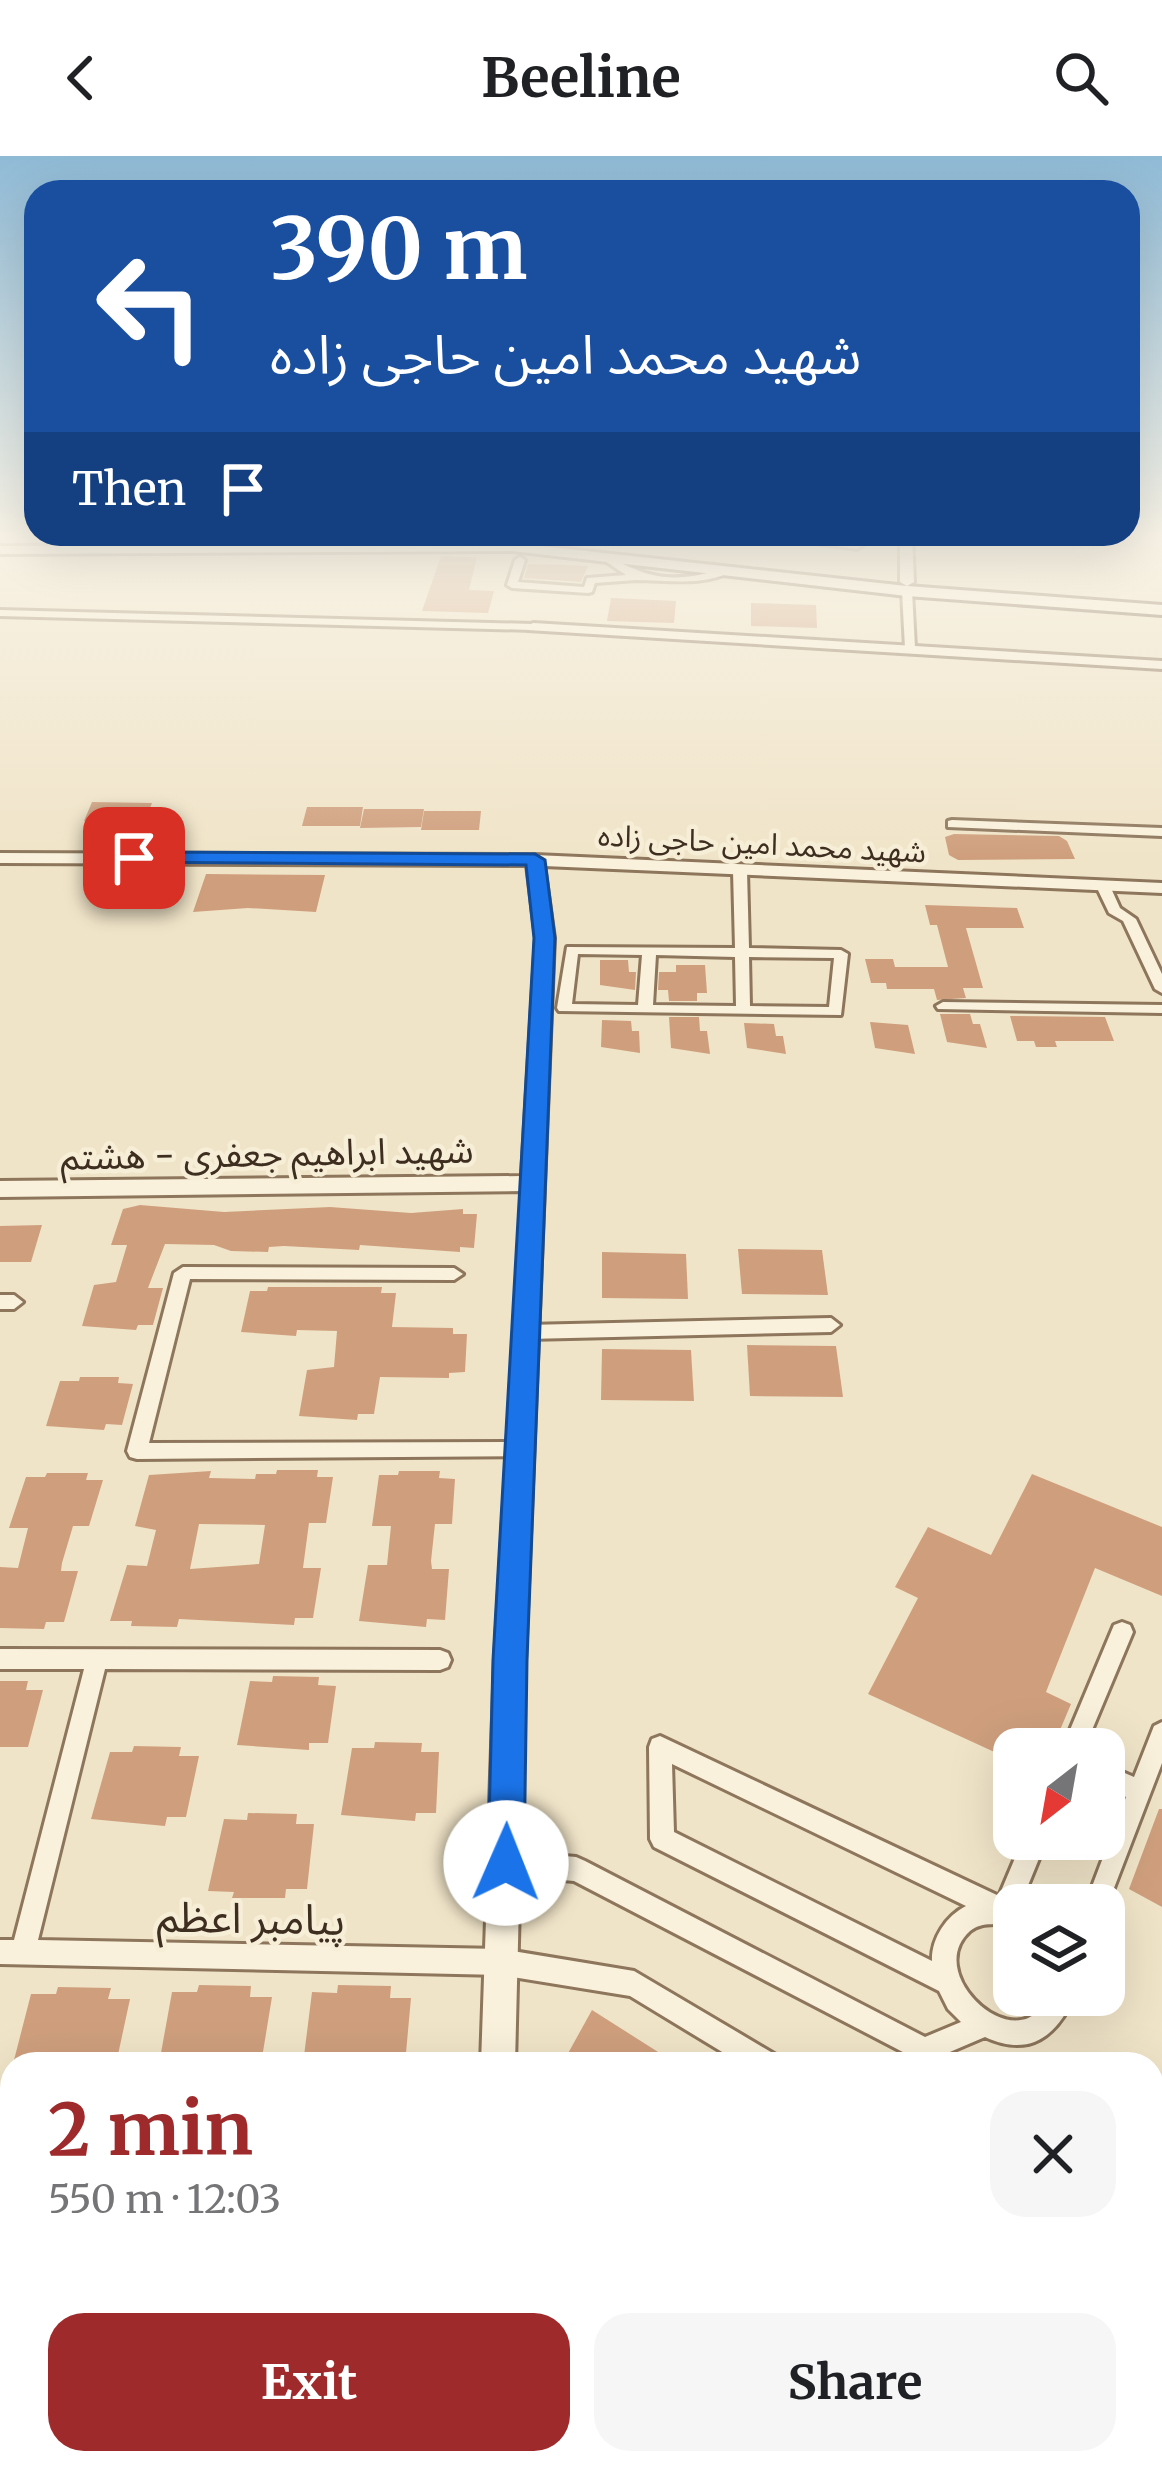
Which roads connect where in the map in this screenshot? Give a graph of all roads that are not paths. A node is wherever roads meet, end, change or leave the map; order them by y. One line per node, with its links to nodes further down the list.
1 (805, 642): 3 (street)
2 (910, 642): 3 (street)
3 (910, 648): 4 (street)
4 (1162, 665)
5 (952, 824): 6 (street)
6 (1162, 832)
7 (0, 858): 8 (street, شهید محمد امین حاجی زاده)
8 (535, 860): 9 (street, شهید محمد امین حاجی زاده); 19 (street)
9 (740, 871): 10 (street, شهید محمد امین حاجی زاده); 13 (street)
10 (1103, 886): 11 (street, شهید محمد امین حاجی زاده); 14 (street)
11 (1162, 888)
12 (649, 951): 13 (street); 16 (street); 16 (street)
13 (739, 951): 18 (street); 18 (street)
14 (1162, 989)
15 (944, 1006): 17 (street)
16 (645, 1009): 18 (street)
17 (1162, 1009)
18 (743, 1011)
19 (534, 1183): 20 (street, شهید ابراهیم جعفری - هشتم); 23 (street)
20 (0, 1189)
21 (454, 1274): 24 (street)
22 (831, 1324): 23 (street)
23 (527, 1332): 24 (street)
24 (522, 1450): 33 (street)
25 (1122, 1632): 29 (street)
26 (0, 1659): 27 (street)
27 (97, 1659): 28 (street); 37 (street)
28 (440, 1660)
29 (1082, 1728)
30 (1162, 1733): 32 (street)
31 (1125, 1785): 32 (street)
32 (1139, 1792): 34 (street)
33 (506, 1863): 38 (street); 41 (street)
34 (1104, 1884)
35 (993, 1906): 39 (street)
36 (993, 1912): 39 (street)
37 (12, 1952): 38 (street, پیامبر اعظم)
38 (501, 1962): 42 (street); 43 (street, پیامبر اعظم)
39 (947, 1982): 41 (street)
40 (1051, 2016): 41 (street)
41 (983, 2025)
42 (498, 2052)
43 (747, 2052)

